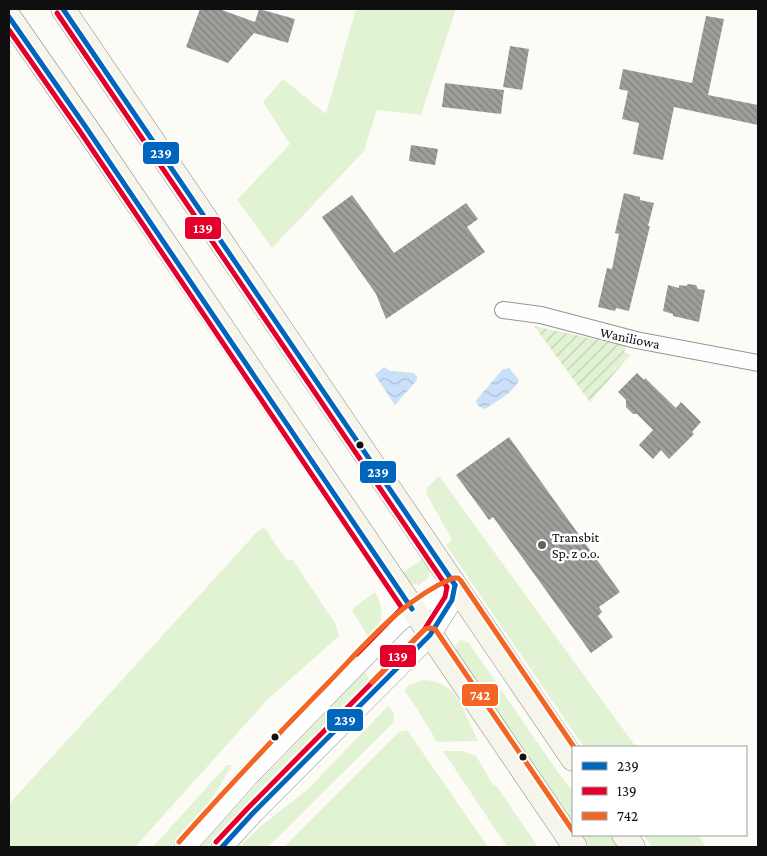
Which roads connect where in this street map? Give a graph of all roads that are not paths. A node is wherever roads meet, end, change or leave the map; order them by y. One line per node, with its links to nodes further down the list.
1 (63, 9): 5 (main road)
2 (9, 18): 6 (main road)
3 (503, 310): 4 (street, Waniliowa)
4 (758, 363)
5 (455, 585): 6 (street); 7 (street); 8 (main road)
6 (412, 610): 7 (main road); 10 (street)
7 (430, 635): 11 (street); 12 (main road)
8 (572, 758)
9 (625, 836): 13 (main road)
10 (185, 847)
11 (222, 847)
12 (575, 847)
13 (633, 847)

